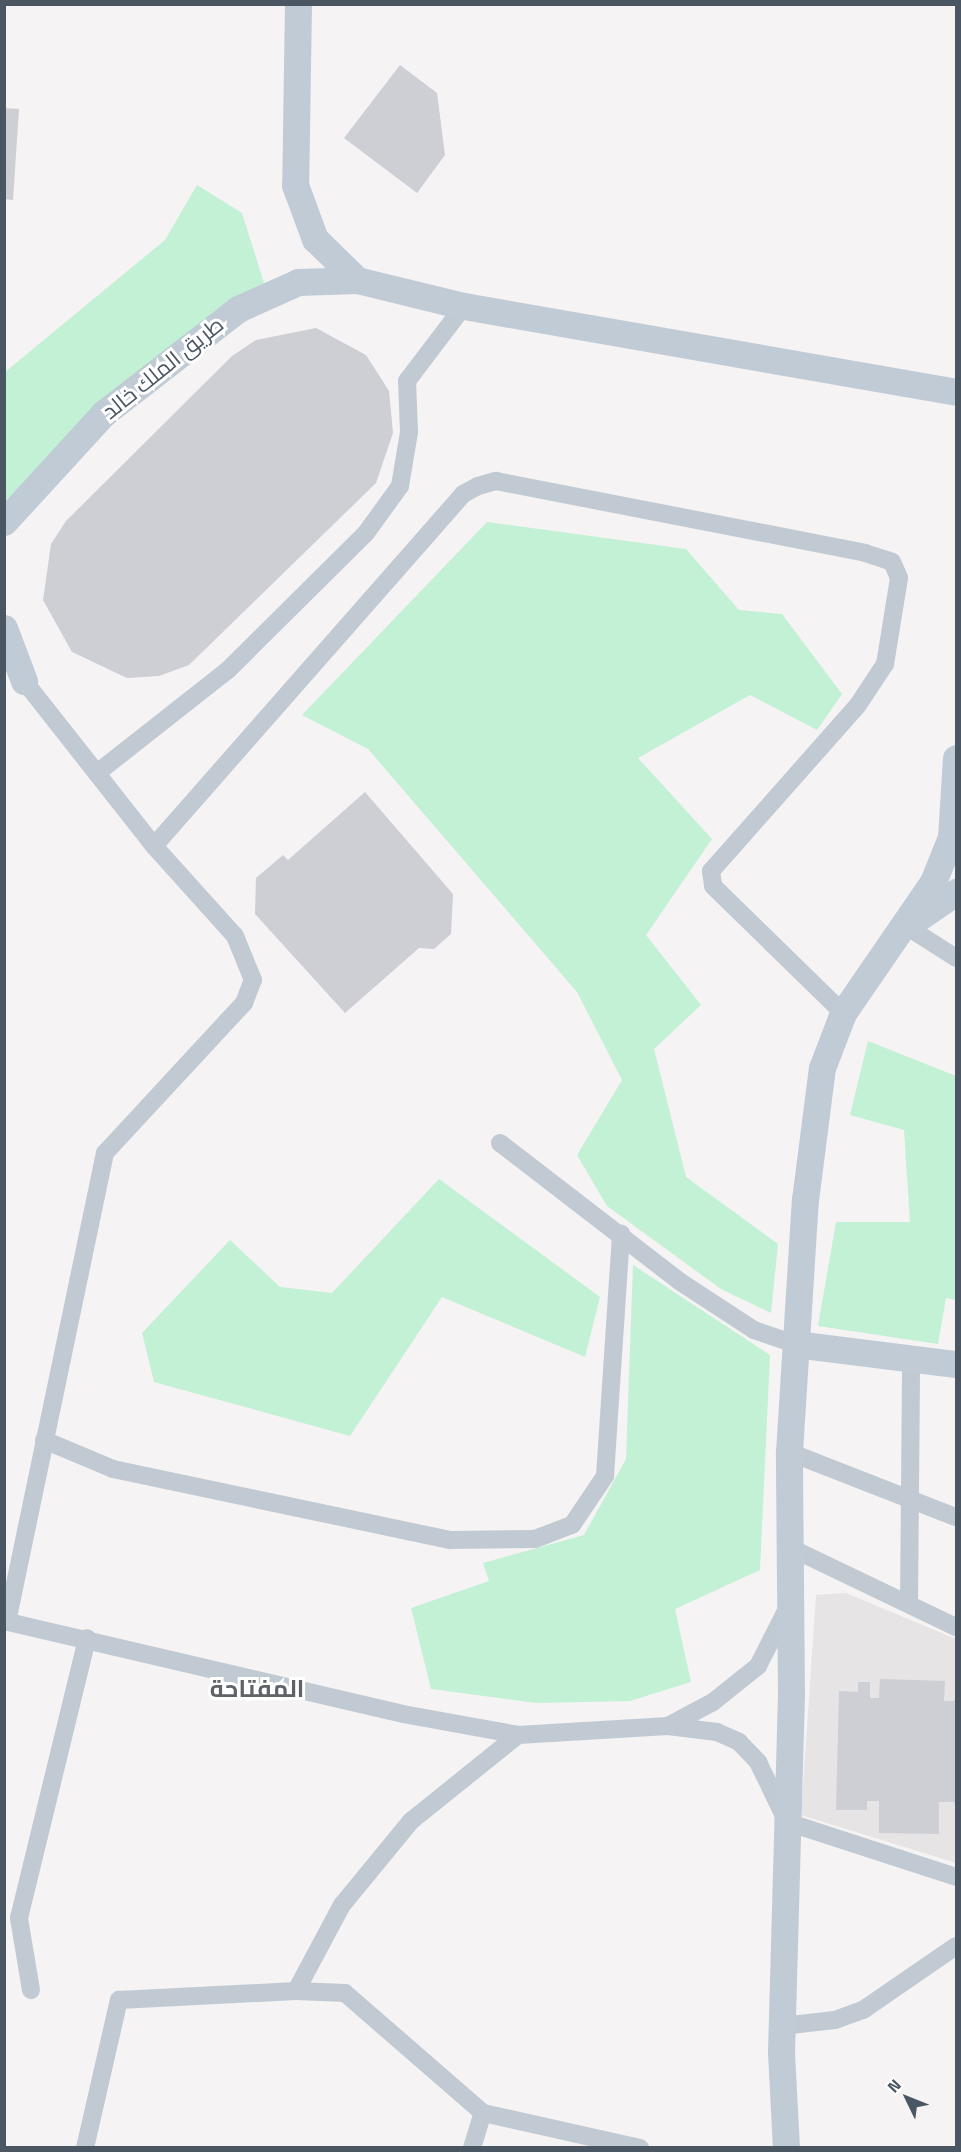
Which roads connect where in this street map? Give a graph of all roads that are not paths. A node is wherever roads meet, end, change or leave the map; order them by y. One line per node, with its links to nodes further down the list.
1 (293, 4): 3 (street)
2 (298, 4): 3 (street)
3 (297, 56): 4 (street)
4 (357, 280): 5 (street, طريق الملك خالد); 7 (street, طريق الملك خالد)
5 (464, 306): 6 (street, طريق الملك خالد); 13 (street)
6 (957, 392)
7 (35, 489): 8 (street, طريق الملك خالد); 9 (street)
8 (4, 522)
9 (4, 527)
10 (4, 628): 11 (street)
11 (14, 674): 13 (street)
12 (957, 758): 16 (street)
13 (97, 773): 14 (street)
14 (154, 846): 18 (street); 24 (street)
15 (957, 892): 16 (street)
16 (906, 926): 17 (street); 18 (street)
17 (957, 958)
18 (843, 1013): 21 (street)
19 (500, 1143): 20 (street)
20 (621, 1234): 21 (street); 24 (street)
21 (795, 1344): 22 (street); 25 (street)
22 (911, 1357): 23 (street); 26 (street)
23 (957, 1364)
24 (44, 1440): 31 (street)
25 (789, 1452): 26 (street); 28 (street)
26 (911, 1504): 27 (street); 30 (street)
27 (957, 1517)
28 (791, 1548): 29 (street); 30 (street)
29 (789, 1604): 34 (street); 36 (street)
30 (909, 1604): 32 (street)
31 (6, 1621): 33 (street)
32 (957, 1627)
33 (87, 1638): 35 (street); 39 (street)
34 (668, 1726): 35 (street); 36 (street)
35 (518, 1735): 40 (street)
36 (787, 1822): 37 (street); 41 (street)
37 (957, 1877)
38 (957, 1946): 41 (street)
39 (31, 1990)
40 (296, 1990): 42 (street); 43 (street)
41 (782, 2026): 46 (street)
42 (483, 2114): 44 (street); 45 (street)
43 (85, 2148)
44 (472, 2148)
45 (640, 2148)
46 (786, 2148)

